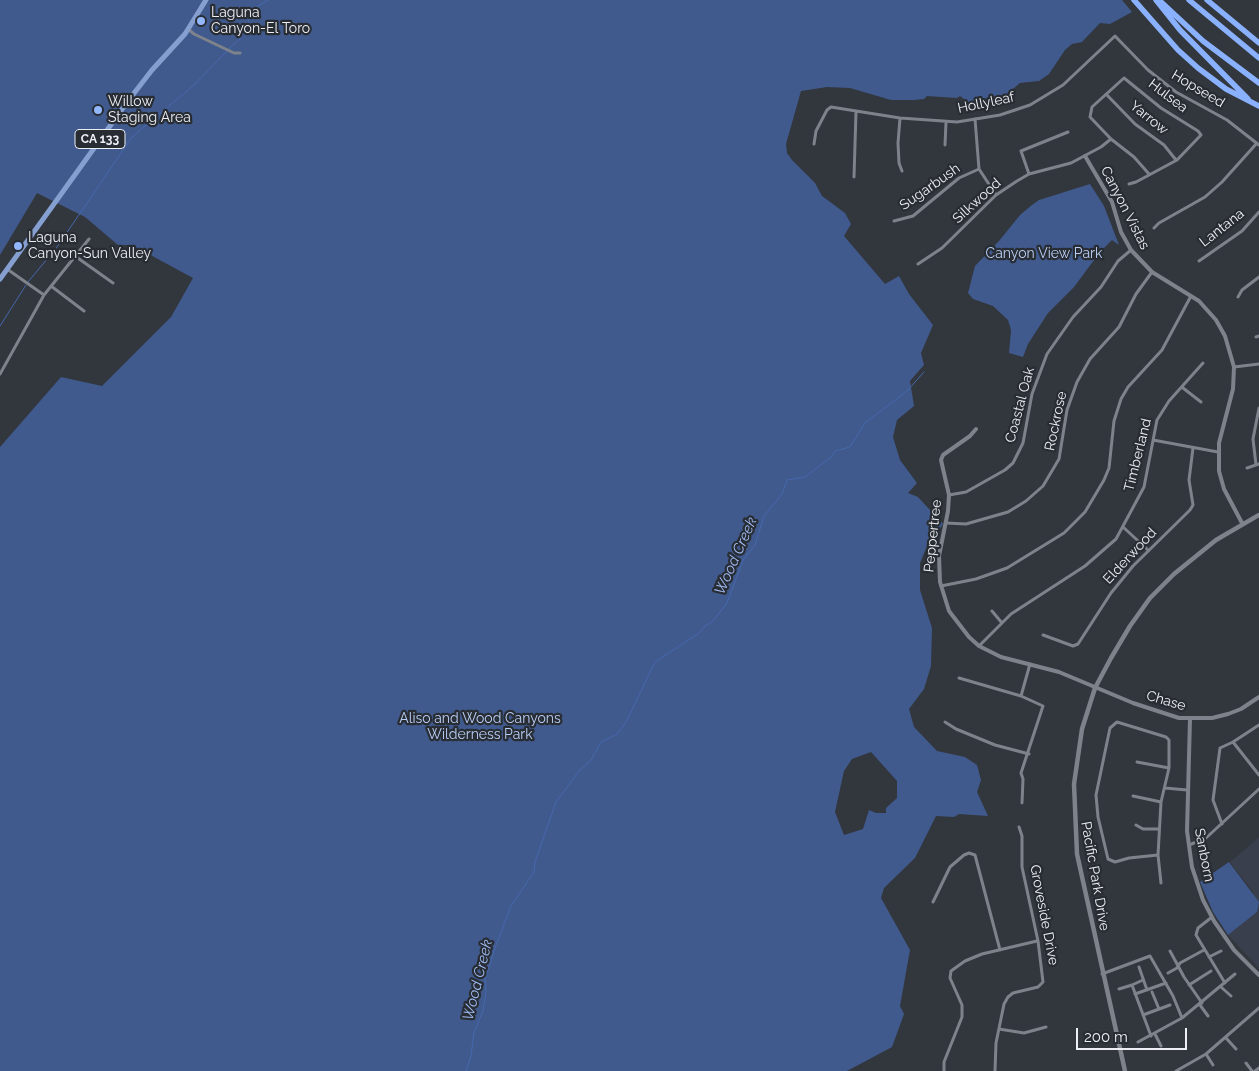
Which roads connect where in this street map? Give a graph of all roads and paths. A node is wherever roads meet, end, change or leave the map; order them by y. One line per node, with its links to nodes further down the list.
1 (206, 0): 6 (main road, CA 133)
2 (1134, 0): 13 (highway)
3 (1157, 0): 11 (highway); 13 (highway)
4 (1189, 0): 10 (highway)
5 (1207, 0): 7 (highway)
6 (188, 29): 9 (street); 40 (main road, CA 133)
7 (1259, 43)
8 (1128, 48): 16 (street, Hollyleaf); 21 (street, Hopseed)
9 (240, 53)
10 (1259, 58)
11 (1259, 83)
12 (1106, 94): 19 (street); 24 (street, Yarrow); 24 (street, Hulsea)
13 (1259, 108)
14 (856, 112): 15 (street, Hollyleaf); 20 (street, Hollyleaf); 29 (street)
15 (900, 118): 17 (street, Hollyleaf); 26 (street)
16 (975, 119): 17 (street, Hollyleaf); 25 (street)
17 (946, 122): 22 (street)
18 (1068, 132): 27 (street)
19 (1111, 139): 23 (street, Silkwood); 28 (street)
20 (814, 144)
21 (1258, 144): 34 (street)
22 (945, 145)
23 (1085, 156): 27 (street, Silkwood); 36 (street, Canyon Vistas)
24 (1176, 160): 28 (street)
25 (979, 169): 31 (street); 33 (street, Sugarbush)
26 (902, 171)
27 (1030, 174): 31 (street, Silkwood)
28 (1149, 174): 30 (street)
29 (854, 177)
30 (1129, 184)
31 (996, 195): 39 (street, Silkwood)
32 (1259, 212): 38 (street, Lantana)
33 (894, 221)
34 (1154, 228)
35 (89, 239): 37 (street)
36 (1131, 250): 41 (street, Canyon Vistas); 63 (street, Coastal Oak)
37 (75, 256): 44 (street); 45 (street)
38 (1199, 261)
39 (918, 264)
40 (7, 269): 43 (main road, CA 133); 46 (street)
41 (1152, 272): 47 (street, Canyon Vistas); 65 (street, Rockrose)
42 (1259, 277): 48 (street)
43 (0, 279)
44 (113, 282)
45 (51, 286): 46 (street); 49 (street)
46 (44, 295): 53 (street)
47 (1191, 295): 52 (street, Canyon Vistas); 69 (street)
48 (1238, 297)
49 (84, 311)
50 (1203, 363): 54 (street, Timberland)
51 (1259, 364): 52 (street)
52 (1234, 367): 60 (street, Canyon Vistas)
53 (0, 374)
54 (1182, 388): 55 (street); 58 (street, Timberland)
55 (1200, 402)
56 (1259, 408): 61 (street)
57 (976, 430): 63 (street, Peppertree)
58 (1153, 440): 59 (street); 67 (street, Timberland)
59 (1193, 448): 60 (street); 68 (street, Elderwood)
60 (1218, 452): 66 (street, Canyon Vistas)
61 (1258, 464): 62 (street)
62 (1246, 468)
63 (949, 495): 65 (street, Peppertree)
64 (1259, 515): 66 (main road, Pacific Park Drive)
65 (946, 523): 69 (street, Peppertree)
66 (1242, 523): 76 (main road, Pacific Park Drive)
67 (1123, 527): 68 (street); 71 (street, Timberland)
68 (1148, 550): 72 (street, Elderwood)
69 (941, 586): 73 (street, Peppertree)
70 (992, 611): 71 (street)
71 (1002, 623): 73 (street, Timberland)
72 (1043, 635)
73 (979, 646): 74 (street, Peppertree)
74 (1030, 664): 76 (street, Peppertree); 77 (street)
75 (959, 678): 77 (street)
76 (1095, 688): 79 (street, Chase); 112 (main road, Pacific Park Drive)
77 (1021, 696): 83 (street)
78 (1259, 696): 79 (street, Chase)
79 (1190, 719): 89 (street, Sanborn)
80 (945, 722): 83 (street)
81 (1259, 725): 82 (street)
82 (1233, 742): 86 (street); 93 (street)
83 (1028, 754): 92 (street)
84 (1137, 762): 85 (street)
85 (1169, 768): 87 (street); 98 (street)
86 (1258, 772)
87 (1165, 788): 89 (street); 91 (street)
88 (1259, 789): 93 (street)
89 (1187, 790): 97 (street, Sanborn)
90 (1133, 796): 91 (street)
91 (1161, 802): 96 (street)
92 (1022, 803)
93 (1222, 824): 97 (street)
94 (1136, 825): 96 (street)
95 (1019, 827): 102 (street, Groveside Drive)
96 (1159, 829): 98 (street)
97 (1188, 845): 101 (street, Sanborn)
98 (1158, 855): 99 (street)
99 (1161, 883)
100 (932, 902): 103 (street)
101 (1212, 917): 104 (street); 114 (street, Sanborn)
102 (1038, 941): 103 (street); 134 (street, Groveside Drive)
103 (1000, 950): 145 (street)
104 (1204, 950): 107 (street); 108 (street)
105 (1170, 951): 108 (street)
106 (1221, 951): 107 (street)
107 (1209, 957): 117 (street)
108 (1178, 966): 111 (street); 119 (street)
109 (1139, 967): 115 (street)
110 (1211, 971): 119 (street)
111 (1168, 973)
112 (1102, 974): 116 (street); 147 (main road, Pacific Park Drive)
113 (1235, 974): 117 (street)
114 (1259, 975)
115 (1143, 980): 118 (street); 122 (street)
116 (1166, 983): 122 (street); 132 (street)
117 (1225, 983): 120 (street)
118 (1132, 984): 121 (street); 124 (street)
119 (1189, 985): 126 (street)
120 (1221, 987): 125 (street); 126 (street)
121 (1119, 989)
122 (1147, 990): 124 (street)
123 (1152, 992): 129 (street)
124 (1135, 994): 130 (street)
125 (1231, 996)
126 (1201, 1004): 131 (street); 132 (street)
127 (1170, 1005): 129 (street)
128 (1259, 1008): 136 (street)
129 (1159, 1009): 130 (street)
130 (1143, 1016): 135 (street)
131 (1208, 1016)
132 (1182, 1018): 135 (street)
133 (1046, 1027): 134 (street)
134 (999, 1029): 146 (street, Groveside Drive)
135 (1153, 1035): 137 (street); 138 (street)
136 (1226, 1038): 139 (street); 140 (street)
137 (1138, 1042)
138 (1161, 1046)
139 (1236, 1050)
140 (1206, 1054): 142 (street); 144 (street)
141 (1246, 1063): 149 (street)
142 (1213, 1065)
143 (1259, 1068): 149 (street)
144 (1184, 1069): 148 (street)
145 (944, 1071)
146 (995, 1071)
147 (1125, 1071)
148 (1176, 1071)
149 (1254, 1071)

